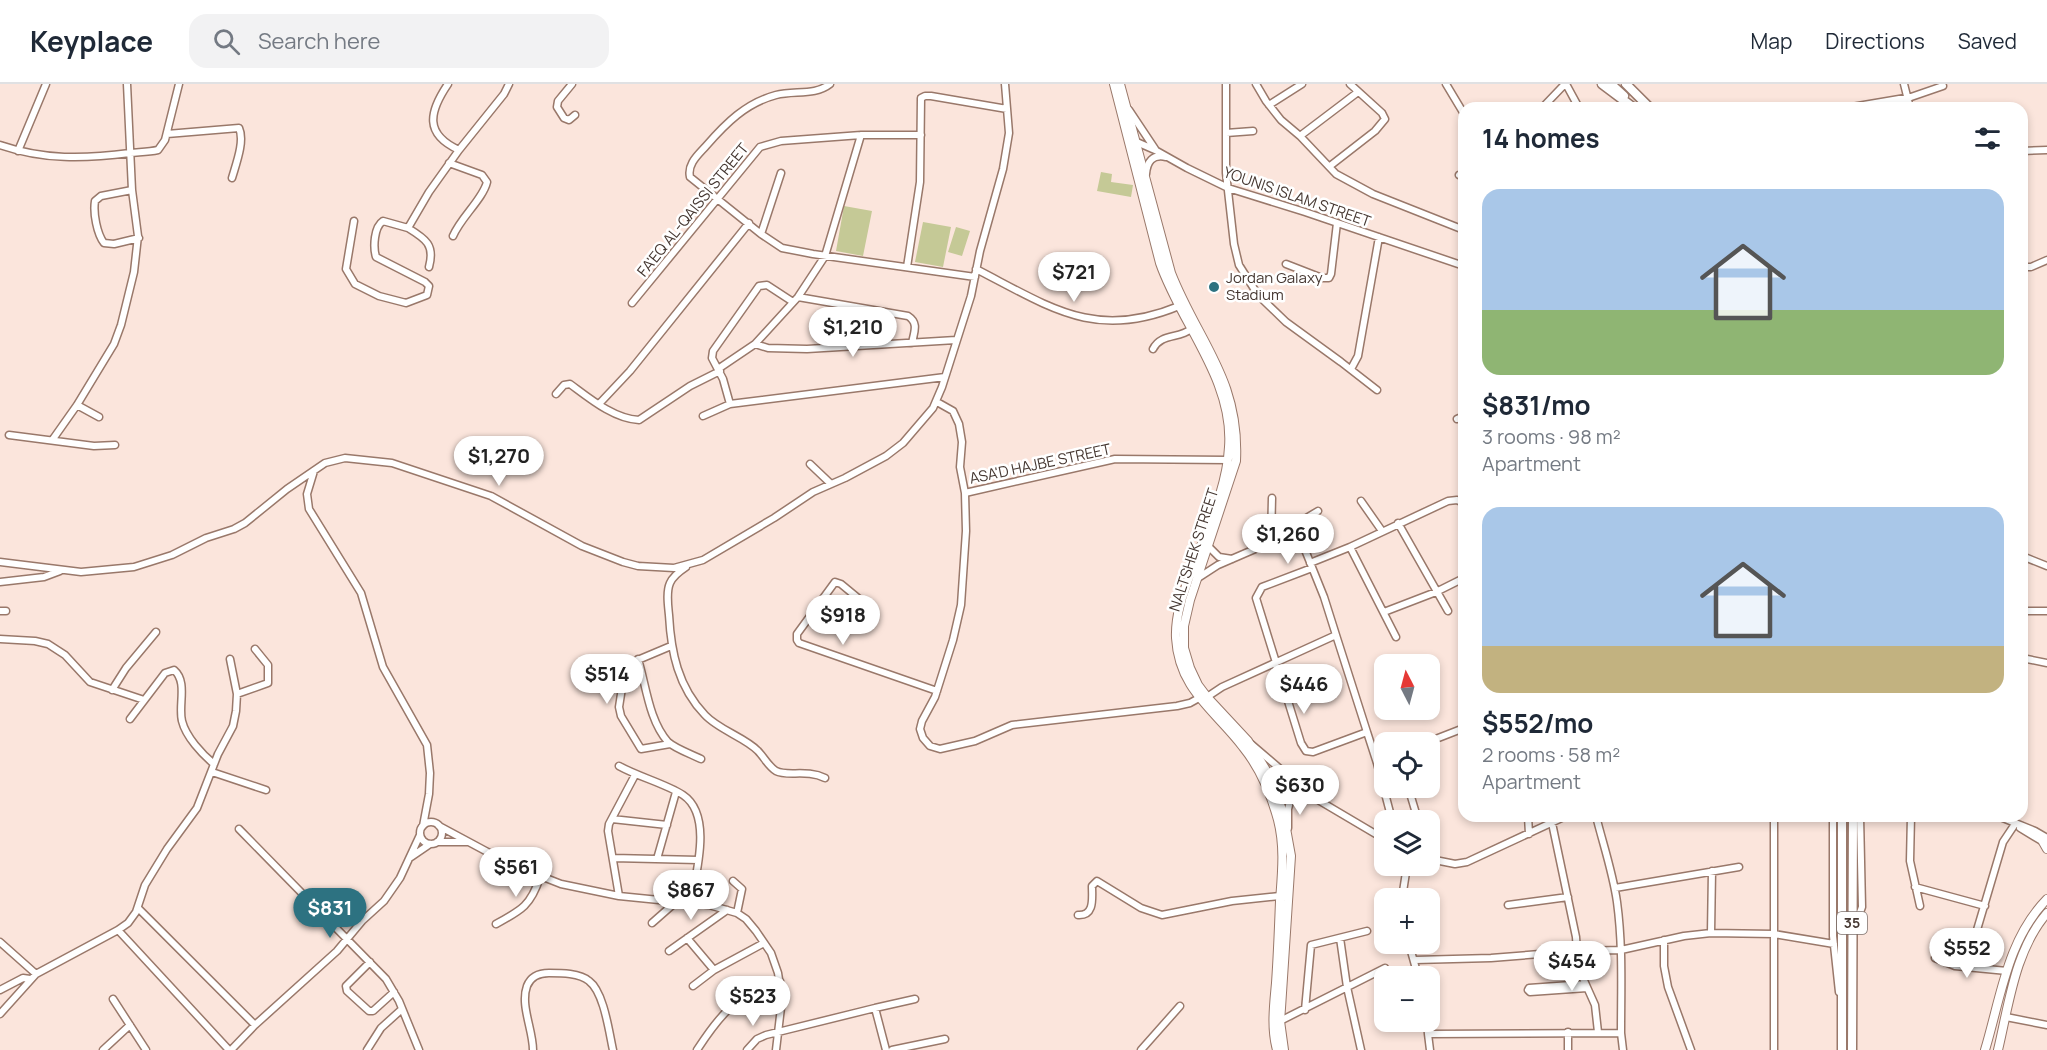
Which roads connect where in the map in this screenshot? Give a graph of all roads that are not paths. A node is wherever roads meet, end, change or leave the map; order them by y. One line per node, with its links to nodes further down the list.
1 (45, 84): 47 (street)
2 (127, 84): 49 (street)
3 (179, 84): 38 (street)
4 (448, 84): 44 (street)
5 (509, 84): 44 (street)
6 (572, 84): 35 (street)
7 (830, 84): 58 (street)
8 (1114, 84): 42 (main road, NALTSHEK STREET)
9 (1120, 84): 32 (main road, NALTSHEK STREET)
10 (1226, 84): 37 (street)
11 (1256, 84): 33 (street)
12 (1302, 84): 33 (street)
13 (1350, 84): 22 (street)
14 (1446, 84): 31 (street)
15 (1566, 84): 24 (street); 25 (street)
16 (1602, 84): 26 (highway)
17 (1611, 84): 27 (highway)
18 (1626, 84): 28 (highway)
19 (1904, 84): 23 (street)
20 (1004, 85): 34 (street)
21 (1943, 86): 23 (street)
22 (1358, 92): 41 (street); 52 (street)
23 (1907, 98): 29 (street); 30 (street)
24 (1548, 102)
25 (1576, 102)
26 (1626, 102)
27 (1628, 102)
28 (1644, 102)
29 (1883, 102)
30 (1908, 102)
31 (1458, 104)
32 (1126, 105): 42 (main road, NALTSHEK STREET); 45 (street)
33 (1269, 105): 41 (street)
34 (1007, 109): 40 (street); 75 (street)
35 (575, 115)
36 (1252, 131): 37 (street)
37 (1226, 133): 56 (street)
38 (167, 134): 49 (street); 55 (street)
39 (861, 135): 40 (street, FA'EQ AL-QAISSI STREET); 58 (street, FA'EQ AL-QAISSI STREET); 68 (street)
40 (921, 135): 73 (street)
41 (1300, 136): 52 (street)
42 (1132, 140): 45 (street, YOUNIS ISLAM STREET); 54 (main road, NALTSHEK STREET); 79 (main road, NALTSHEK STREET)
43 (0, 145): 47 (street)
44 (459, 150): 51 (street)
45 (1155, 150): 50 (street, YOUNIS ISLAM STREET)
46 (2047, 150): 48 (street)
47 (18, 151): 49 (street)
48 (2028, 151)
49 (131, 153): 57 (street)
50 (1169, 158): 54 (street); 56 (street, YOUNIS ISLAM STREET)
51 (449, 163): 62 (street); 65 (street)
52 (1330, 166): 63 (street)
53 (781, 173): 64 (street)
54 (1146, 176): 111 (main road, NALTSHEK STREET)
55 (232, 178)
56 (1228, 188): 61 (street, YOUNIS ISLAM STREET); 85 (street)
57 (132, 190): 67 (street); 67 (street)
58 (718, 199): 60 (street); 78 (street, FA'EQ AL-QAISSI STREET)
59 (354, 221): 62 (street)
60 (749, 223): 64 (street); 91 (street)
61 (1337, 223): 66 (street, YOUNIS ISLAM STREET); 70 (street)
62 (408, 228): 72 (street)
63 (1458, 228)
64 (761, 234): 68 (street)
65 (453, 236)
66 (1379, 237): 71 (street, YOUNIS ISLAM STREET); 85 (street)
67 (138, 238): 93 (street)
68 (825, 256): 73 (street); 77 (street)
69 (2047, 260): 74 (street)
70 (1286, 264)
71 (1458, 264)
72 (429, 267)
73 (907, 267): 76 (street)
74 (2028, 267)
75 (976, 269): 76 (street); 79 (street)
76 (975, 277): 81 (street)
77 (796, 299): 82 (street); 83 (street); 86 (street)
78 (632, 303)
79 (1179, 306): 80 (main road, NALTSHEK STREET)
80 (1191, 329): 84 (street); 99 (main road, NALTSHEK STREET)
81 (956, 340): 82 (street); 87 (street)
82 (912, 343): 83 (street)
83 (755, 344): 86 (street)
84 (1153, 349)
85 (1351, 369): 88 (street)
86 (719, 370): 91 (street); 92 (street)
87 (945, 377): 90 (street); 92 (street)
88 (1377, 390)
89 (556, 394): 91 (street)
90 (937, 402): 102 (street); 103 (street)
91 (599, 404)
92 (730, 404): 94 (street)
93 (77, 405): 95 (street); 97 (street)
94 (703, 416)
95 (99, 417)
96 (9, 435): 97 (street)
97 (52, 439): 98 (street)
98 (115, 445)
99 (1228, 460): 103 (street, ASA'D HAJBE STREET); 111 (main road, NALTSHEK STREET)
100 (810, 464): 102 (street)
101 (314, 470): 119 (street); 121 (street); 163 (street)
102 (831, 484): 119 (street)
103 (965, 493): 144 (street)
104 (1272, 498): 112 (street)
105 (1361, 501): 110 (street)
106 (1458, 501): 108 (street)
107 (1318, 511): 109 (street)
108 (1398, 523): 110 (street); 125 (street)
109 (1295, 525): 112 (street); 118 (street)
110 (1382, 531): 114 (street)
111 (1209, 532): 113 (main road, NALTSHEK STREET); 145 (main road, NALTSHEK STREET)
112 (1271, 540): 116 (street)
113 (1208, 546): 116 (street); 122 (main road, NALTSHEK STREET)
114 (1350, 547): 118 (street); 130 (street)
115 (2028, 558): 120 (street)
116 (1236, 559): 122 (street)
117 (0, 562): 121 (street)
118 (1311, 565): 132 (street); 140 (street)
119 (686, 566): 135 (street)
120 (2047, 566)
121 (61, 570): 124 (street)
122 (1198, 578): 145 (main road, NALTSHEK STREET)
123 (1458, 581): 125 (street)
124 (0, 582)
125 (1436, 592): 127 (street); 130 (street)
126 (864, 603): 144 (street)
127 (1448, 611)
128 (2028, 611): 129 (street)
129 (2047, 611)
130 (1384, 612): 133 (street)
131 (156, 632): 142 (street)
132 (1336, 635): 140 (street); 149 (street)
133 (1396, 638)
134 (0, 639): 142 (street)
135 (671, 646): 138 (street); 159 (street)
136 (255, 649): 143 (street)
137 (230, 659): 143 (street)
138 (638, 659): 152 (street); 152 (street)
139 (2028, 659): 141 (street)
140 (1275, 663): 145 (street); 149 (street)
141 (2047, 663)
142 (112, 690): 146 (street)
143 (237, 694): 155 (street)
144 (936, 694): 145 (street)
145 (1203, 698): 151 (main road, NALTSHEK STREET); 199 (main road, NALTSHEK STREET)
146 (144, 700): 147 (street); 155 (street)
147 (130, 719)
148 (1458, 730): 150 (street)
149 (1366, 732): 153 (street)
150 (1440, 737)
151 (1248, 741): 162 (street); 182 (main road, NALTSHEK STREET)
152 (670, 744): 154 (street)
153 (1374, 755)
154 (701, 759)
155 (214, 764): 157 (street)
156 (619, 766): 158 (street)
157 (212, 772): 160 (street); 207 (street)
158 (635, 775): 161 (street); 164 (street)
159 (825, 778)
160 (266, 790)
161 (676, 792): 176 (street); 190 (street)
162 (1313, 797): 179 (street); 182 (street)
163 (427, 809): 174 (street); 177 (street)
164 (612, 819): 176 (street); 188 (street)
165 (1528, 822): 180 (street)
166 (1598, 822): 197 (street)
167 (1774, 822): 217 (street)
168 (1834, 822): 224 (street)
169 (1834, 822): 248 (highway, 35)
170 (1856, 822): 287 (highway, 35)
171 (1911, 822): 196 (street)
172 (2011, 822): 175 (street)
173 (1552, 823): 180 (street); 200 (street)
174 (437, 824): 177 (street); 183 (street); 184 (street)
175 (2015, 824): 185 (street); 206 (street)
176 (667, 825): 189 (street)
177 (423, 826): 181 (street)
178 (239, 829): 218 (street)
179 (1374, 833)
180 (1529, 834): 191 (street)
181 (420, 835): 186 (street); 187 (street)
182 (1289, 836): 255 (main road, NALTSHEK STREET)
183 (437, 842): 184 (street); 186 (street)
184 (467, 842): 194 (street)
185 (2046, 842)
186 (430, 844): 187 (street)
187 (410, 857): 218 (street)
188 (613, 858): 189 (street); 198 (street)
189 (657, 859): 190 (street)
190 (698, 860): 203 (street)
191 (1440, 861)
192 (1739, 867): 193 (street)
193 (1712, 871): 197 (street); 216 (street)
194 (540, 877): 198 (street); 213 (street)
195 (733, 881): 209 (street)
196 (1915, 887): 205 (street); 206 (street)
197 (1615, 888): 226 (street)
198 (619, 896): 202 (street)
199 (1281, 896): 211 (street); 278 (main road, NALTSHEK STREET)
200 (1568, 897): 204 (street); 225 (street)
201 (2047, 899): 235 (main road)
202 (677, 901): 203 (street); 212 (street)
203 (691, 902): 208 (street)
204 (1508, 905)
205 (1920, 906)
206 (1985, 906): 233 (street)
207 (138, 908): 214 (street); 257 (street)
208 (727, 910): 209 (street); 219 (street)
209 (737, 913): 223 (street)
210 (2047, 913): 254 (main road)
211 (1078, 915)
212 (652, 923)
213 (496, 924)
214 (118, 930): 236 (street); 267 (street)
215 (1367, 931): 220 (street)
216 (1711, 933): 217 (street); 221 (street)
217 (1774, 934): 224 (street); 285 (street)
218 (348, 938): 231 (street); 257 (street)
219 (687, 938): 227 (street); 234 (street)
220 (1340, 938): 241 (street); 252 (street)
221 (1664, 940): 226 (street); 284 (street)
222 (0, 942): 236 (street)
223 (764, 943): 234 (street); 239 (street)
224 (1834, 944): 248 (street)
225 (1576, 949): 226 (street); 230 (street); 242 (street)
226 (1621, 950): 262 (street)
227 (669, 951)
228 (1413, 954): 230 (street)
229 (1935, 958): 233 (street)
230 (1415, 960): 232 (street)
231 (370, 962): 245 (street); 245 (street)
232 (1416, 966)
233 (1966, 967): 235 (street)
234 (714, 970): 240 (street)
235 (2007, 971): 288 (main road)
236 (36, 974): 238 (street)
237 (1374, 974): 241 (street)
238 (30, 979): 244 (street); 253 (street)
239 (780, 981): 259 (street); 272 (street)
240 (693, 986)
241 (1347, 987): 252 (street); 280 (street)
242 (1585, 987): 243 (street); 261 (street)
243 (1538, 989)
244 (0, 990)
245 (394, 992): 251 (street)
246 (113, 999): 256 (street)
247 (915, 999): 250 (street)
248 (1842, 1003): 286 (highway, 35)
249 (1180, 1006): 277 (street)
250 (875, 1008): 259 (street); 275 (street)
251 (402, 1009): 268 (street); 269 (street)
252 (1305, 1010): 255 (street)
253 (0, 1014)
254 (2006, 1017): 258 (street); 289 (main road)
255 (1280, 1022): 279 (main road, NALTSHEK STREET)
256 (130, 1025): 265 (street); 266 (street)
257 (255, 1025): 267 (street)
258 (2047, 1025)
259 (778, 1032): 273 (street); 274 (street)
260 (1568, 1032): 261 (street); 263 (street); 282 (street)
261 (1597, 1032): 262 (street)
262 (1621, 1033): 283 (street)
263 (1428, 1034): 281 (street)
264 (945, 1039): 276 (street)
265 (103, 1050)
266 (146, 1050)
267 (230, 1050)
268 (367, 1050)
269 (419, 1050)
270 (533, 1050): 271 (street)
271 (614, 1050)
272 (697, 1050)
273 (747, 1050)
274 (776, 1050)
275 (886, 1050)
276 (892, 1050)
277 (1141, 1050)
278 (1277, 1050)
279 (1284, 1050)
280 (1361, 1050)
281 (1430, 1050)
282 (1569, 1050)
283 (1623, 1050)
284 (1691, 1050)
285 (1774, 1050)
286 (1842, 1050)
287 (1854, 1050)
288 (1985, 1050)
289 (1998, 1050)

